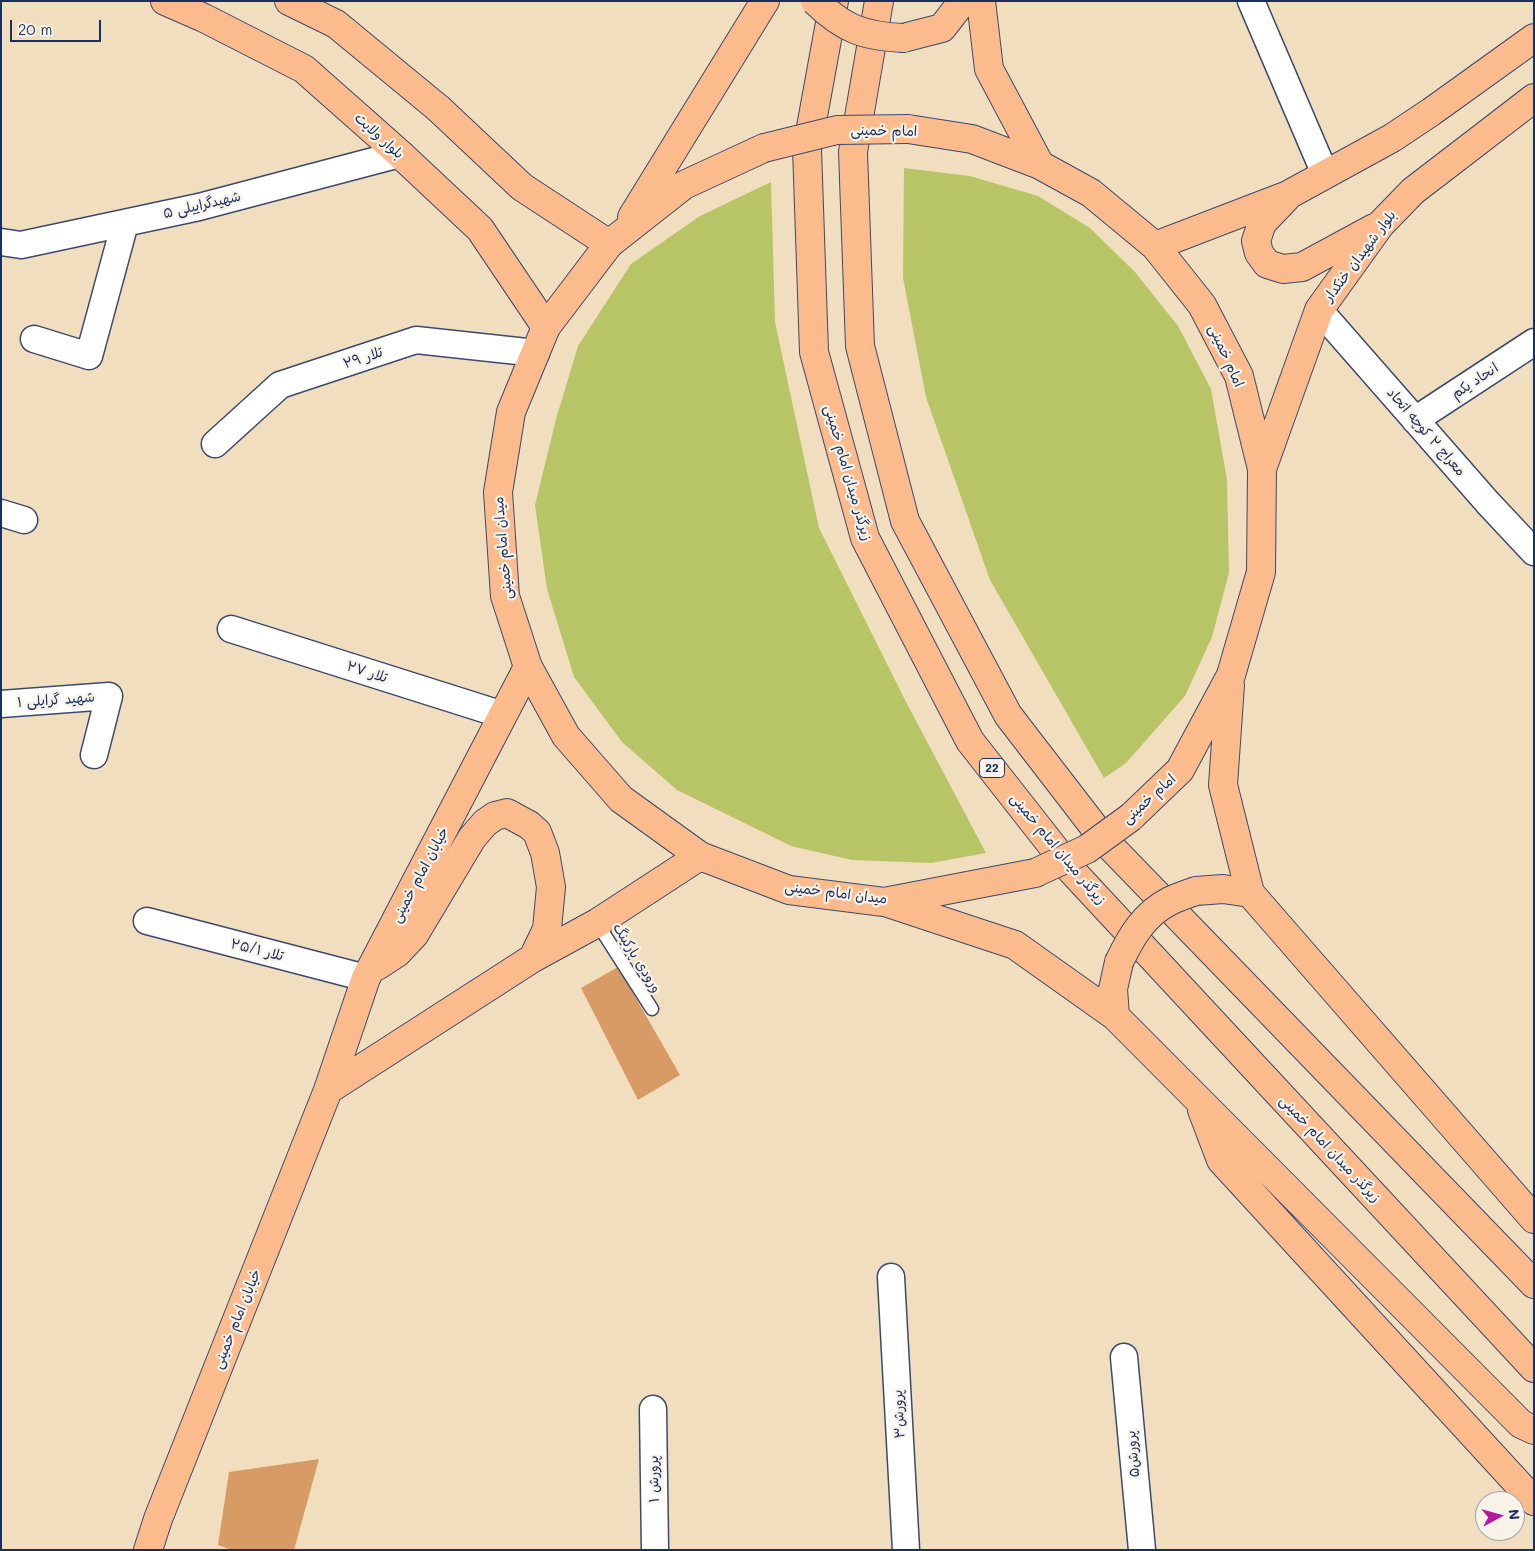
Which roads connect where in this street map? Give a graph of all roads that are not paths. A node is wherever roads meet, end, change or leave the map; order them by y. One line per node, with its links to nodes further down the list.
1 (165, 1): 13 (main road, بلوار ولایت)
2 (288, 1): 19 (main road)
3 (765, 1): 19 (main road)
4 (815, 1): 7 (main road, bridge)
5 (834, 1): 53 (main road, زیرگذر میدان امام خمینی / 22)
6 (878, 1): 51 (main road)
7 (963, 1)
8 (982, 1): 14 (main road)
9 (1251, 1): 15 (street)
10 (1534, 38): 15 (main road)
11 (1534, 98): 18 (main road, بلوار شهیدان خنکدار)
12 (764, 148): 14 (main road, امام خمینی, bridge); 19 (main road, میدان امام خمینی)
13 (400, 154): 17 (street, شهیدگراییلی ۵); 23 (main road, بلوار ولایت)
14 (1040, 165): 21 (main road, امام خمینی)
15 (1325, 174): 16 (main road)
16 (1288, 195): 18 (main road); 21 (main road)
17 (125, 223): 20 (street, شهیدگراییلی ۵); 24 (street)
18 (1380, 225): 22 (main road, بلوار شهیدان خنکدار)
19 (616, 238): 23 (main road, میدان امام خمینی)
20 (1, 242)
21 (1155, 246): 29 (main road, امام خمینی)
22 (1319, 310): 27 (street, معراج ۲ کوچه اتحاد); 29 (main road, بلوار شهیدان خنکدار)
23 (546, 327): 26 (main road, میدان امام خمینی)
24 (34, 339)
25 (1534, 342): 27 (street, انحاد یکم)
26 (536, 354): 28 (street, تلار ۲۹); 32 (main road, میدان امام خمینی)
27 (1415, 420): 30 (street, معراج ۲ کوچه اتحاد)
28 (215, 444)
29 (1262, 469): 33 (main road, امام خمینی)
30 (1528, 535)
31 (231, 629): 35 (street, تلار ۲۷)
32 (528, 667): 35 (main road, خیابان امام خمینی); 37 (main road, میدان امام خمینی)
33 (1231, 675): 38 (main road, امام خمینی, bridge); 39 (main road)
34 (1, 704): 36 (street, شهید گرایلی ۱)
35 (503, 715): 44 (main road, خیابان امام خمینی)
36 (94, 755)
37 (700, 856): 40 (main road, میدان امام خمینی); 42 (main road)
38 (1035, 873): 40 (main road, میدان امام خمینی)
39 (1250, 893): 46 (main road, bridge); 49 (main road)
40 (884, 902): 46 (main road)
41 (147, 922): 44 (street, تلار ۲۵/۱)
42 (597, 923): 43 (main road); 45 (lane, ورودی پارکینگ)
43 (533, 958): 44 (main road); 47 (main road)
44 (368, 974): 47 (main road, خیابان امام خمینی)
45 (652, 1009)
46 (1115, 1016): 48 (main road)
47 (328, 1090): 57 (main road, خیابان امام خمینی)
48 (1198, 1099): 55 (main road); 56 (main road)
49 (1534, 1218)
50 (891, 1277): 59 (street, پرورش۳)
51 (1534, 1284)
52 (1124, 1357): 60 (street, پرورش۵)
53 (1534, 1368)
54 (652, 1409): 58 (street, پرورش ۱)
55 (1534, 1430)
56 (1534, 1501)
57 (148, 1550)
58 (655, 1550)
59 (906, 1550)
60 (1142, 1550)

